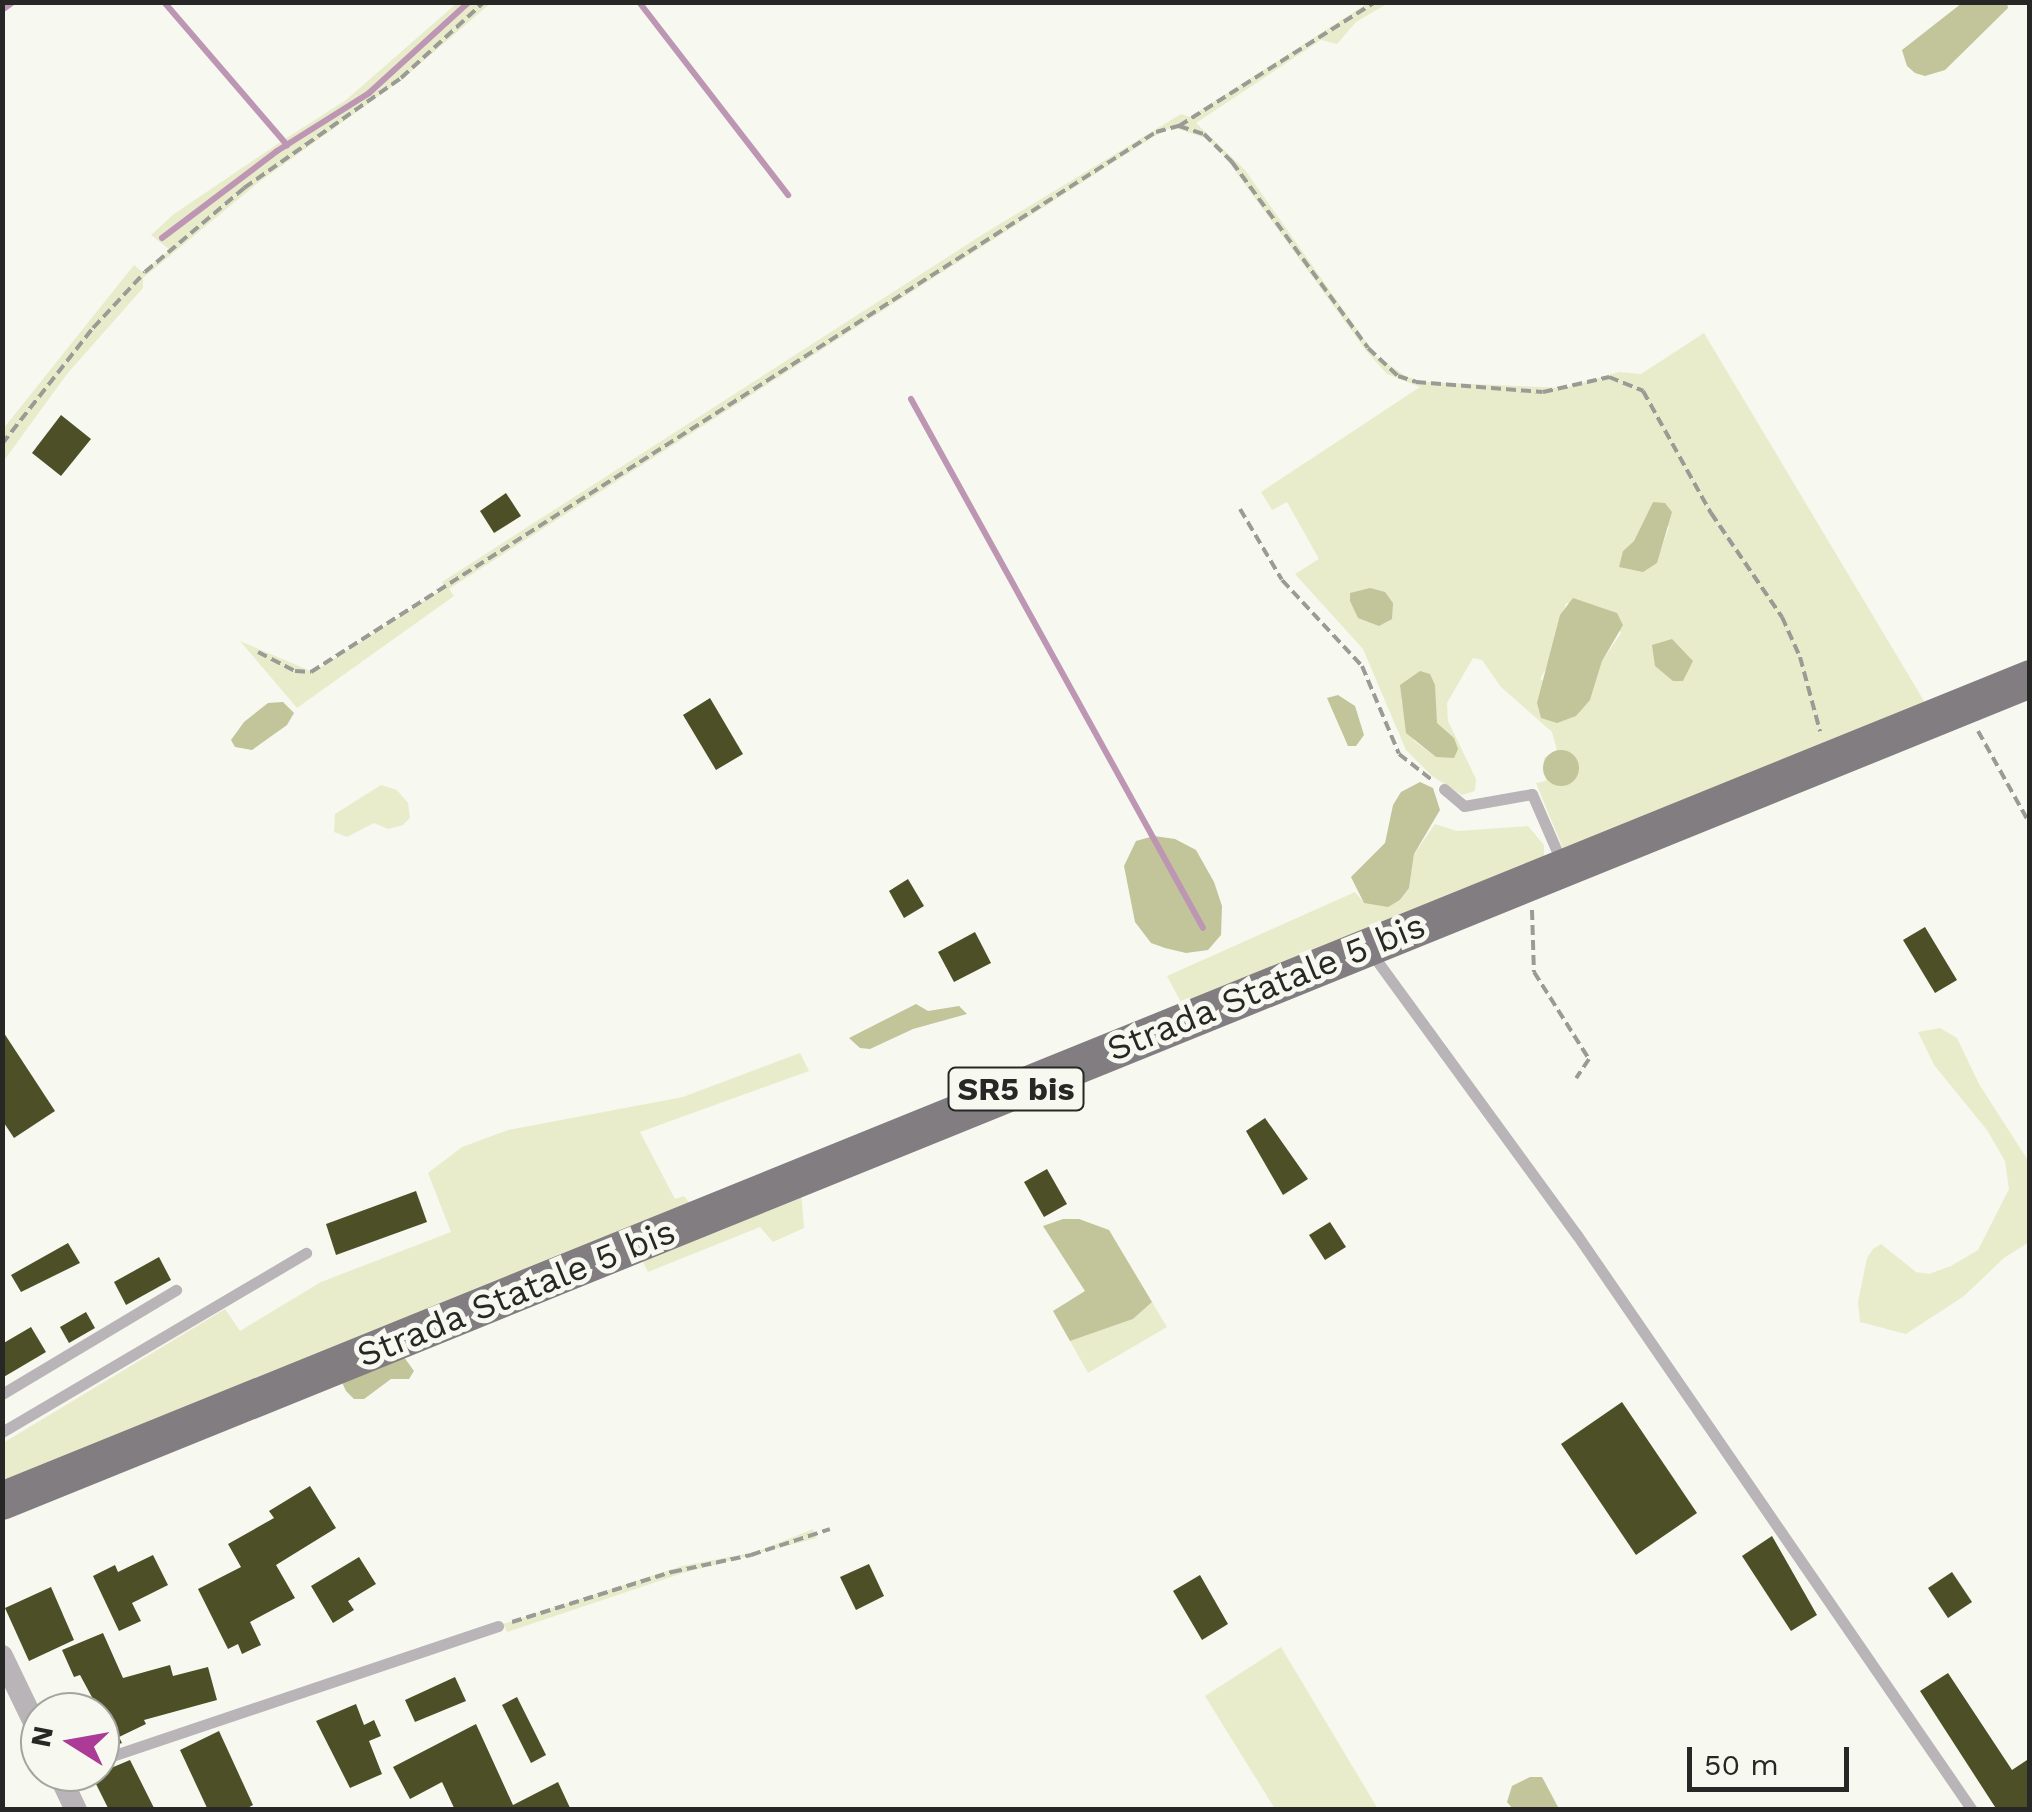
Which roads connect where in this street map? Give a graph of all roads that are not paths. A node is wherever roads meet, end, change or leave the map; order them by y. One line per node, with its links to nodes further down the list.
1 (2030, 678): 3 (main road, Strada Statale 5 bis / SR5 bis)
2 (1444, 788): 3 (lane)
3 (1563, 866): 4 (main road, Strada Statale 5 bis / SR5 bis)
4 (1367, 946): 9 (main road, Strada Statale 5 bis / SR5 bis); 14 (lane)
5 (306, 1253): 8 (lane)
6 (176, 1290): 7 (lane)
7 (2, 1394)
8 (2, 1432)
9 (2, 1501)
10 (498, 1626): 13 (lane)
11 (2, 1656): 12 (street)
12 (20, 1693)
13 (120, 1753)
14 (1972, 1810)

